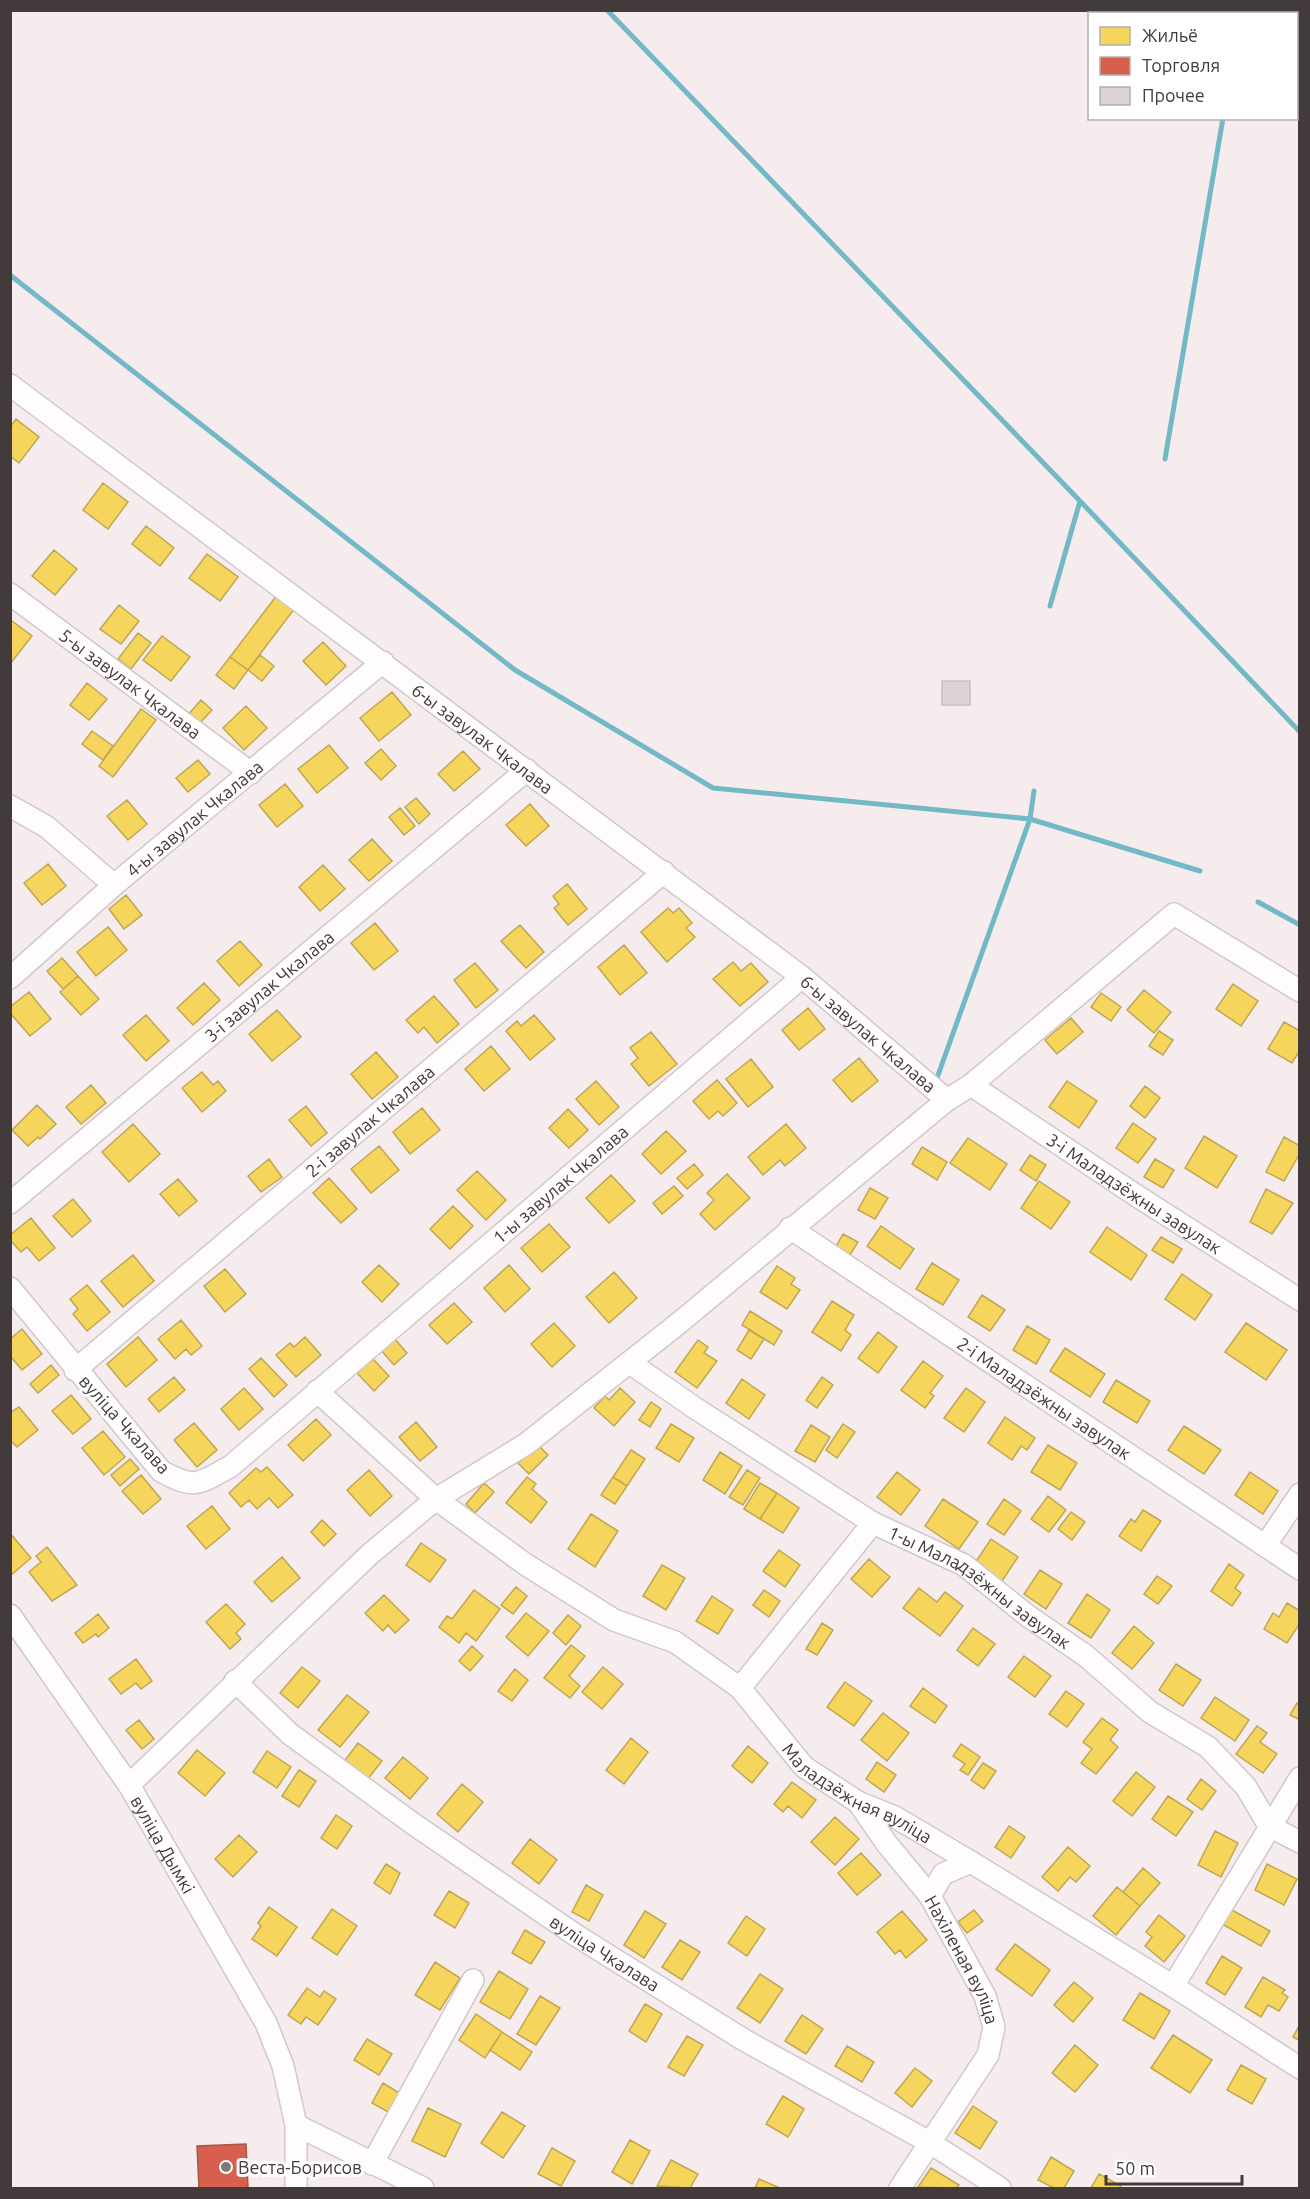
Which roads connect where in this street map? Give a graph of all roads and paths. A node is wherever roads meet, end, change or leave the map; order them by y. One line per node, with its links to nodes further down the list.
1 (10, 385): 3 (street, 6-ы завулак Чкалава)
2 (10, 594): 5 (street, 5-ы завулак Чкалава)
3 (383, 662): 4 (street, 6-ы завулак Чкалава); 5 (street, 4-ы завулак Чкалава)
4 (527, 770): 7 (street, 6-ы завулак Чкалава); 14 (street, 3-і завулак Чкалава)
5 (251, 772): 8 (street, 4-ы завулак Чкалава)
6 (10, 806): 8 (street)
7 (664, 872): 9 (street, 6-ы завулак Чкалава); 19 (street, 2-і завулак Чкалава)
8 (114, 885): 10 (street, 4-ы завулак Чкалава)
9 (802, 977): 13 (street, 6-ы завулак Чкалава); 20 (street, 1-ы завулак Чкалава)
10 (10, 978)
11 (1299, 991): 12 (street)
12 (972, 1085): 13 (street); 17 (street, 3-і Маладзёжны завулак)
13 (947, 1100): 15 (street)
14 (10, 1203)
15 (790, 1228): 18 (street); 24 (street, 2-і Маладзёжны завулак)
16 (10, 1288): 19 (street, вуліца Чкалава)
17 (1299, 1300)
18 (630, 1363): 22 (street); 23 (street, 1-ы Маладзёжны завулак)
19 (75, 1370): 20 (street, вуліца Чкалава)
20 (317, 1391): 22 (street, Маладзёжная вуліца)
21 (1299, 1494): 24 (street)
22 (436, 1499): 27 (street); 28 (street, Маладзёжная вуліца)
23 (873, 1523): 28 (street); 32 (street, 1-ы Маладзёжны завулак)
24 (1265, 1546): 25 (street, 2-і Маладзёжны завулак)
25 (1299, 1569)
26 (10, 1615): 30 (street, вуліца Дымкі)
27 (236, 1681): 30 (street); 40 (street, вуліца Чкалава)
28 (740, 1688): 31 (street, Маладзёжная вуліца)
29 (1299, 1778): 32 (street)
30 (129, 1785): 39 (street, вуліца Дымкі)
31 (858, 1802): 34 (street, Маладзёжная вуліца); 35 (street, Нахіленая вуліца)
32 (1269, 1826): 33 (street); 37 (street)
33 (1299, 1842)
34 (971, 1862): 35 (street); 37 (street, Маладзёжная вуліца)
35 (930, 1896): 40 (street, Нахіленая вуліца)
36 (473, 1980): 41 (street)
37 (1173, 1986): 38 (street, Маладзёжная вуліца)
38 (1299, 2068)
39 (296, 2125): 41 (street); 42 (street, вуліца Дымкі)
40 (929, 2142): 44 (street, Нахіленая вуліца); 45 (street, вуліца Чкалава)
41 (372, 2164): 43 (street)
42 (296, 2188)
43 (423, 2188)
44 (900, 2188)
45 (1000, 2188)

